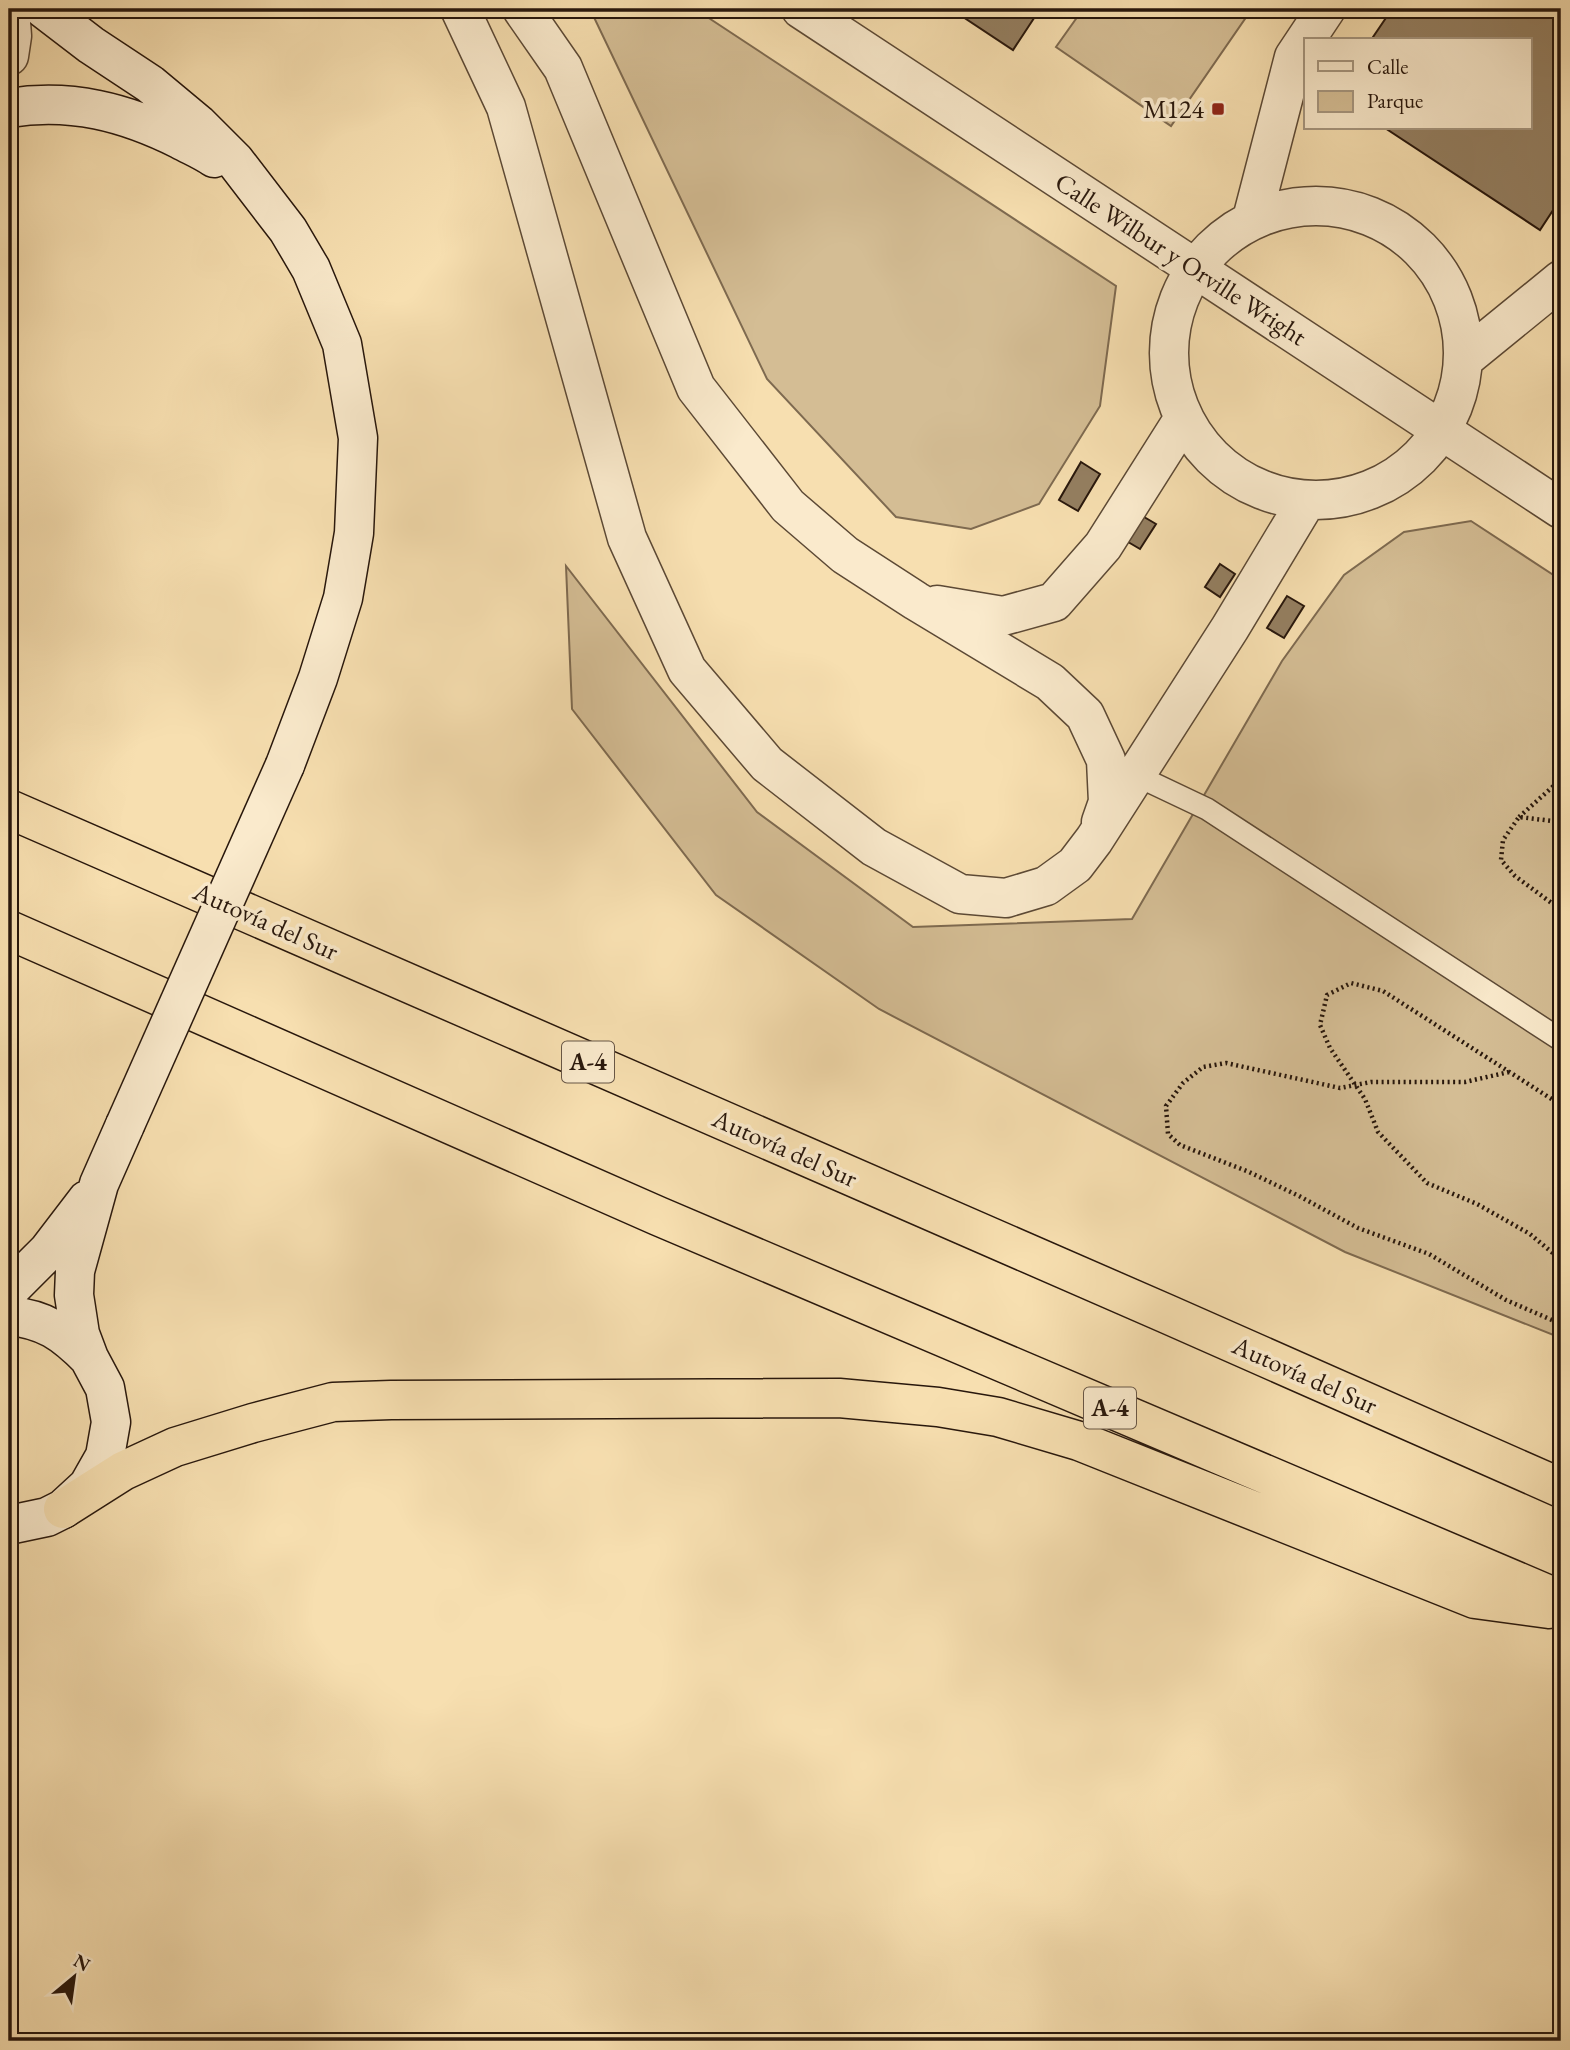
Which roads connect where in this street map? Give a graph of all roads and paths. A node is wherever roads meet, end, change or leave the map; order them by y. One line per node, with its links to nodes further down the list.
1 (10, 9): 9 (street)
2 (44, 9): 11 (street)
3 (460, 9): 21 (street)
4 (522, 9): 20 (street)
5 (801, 9): 13 (street, Calle Wilbur y Orville Wright)
6 (1326, 9): 7 (street)
7 (1307, 38)
8 (1304, 42): 12 (street)
9 (9, 56)
10 (9, 108): 11 (street)
11 (258, 190): 32 (street, bridge)
12 (1252, 219): 13 (street); 15 (street)
13 (1195, 268): 16 (street); 17 (street, Calle Wilbur y Orville Wright)
14 (1561, 280): 15 (street)
15 (1464, 359): 17 (street)
16 (1184, 418): 18 (street); 20 (street)
17 (1442, 431): 18 (street); 19 (street, Calle Wilbur y Orville Wright)
18 (1307, 500): 21 (street)
19 (1561, 509)
20 (916, 601): 21 (street)
21 (1121, 768): 28 (lane)
22 (1561, 777): 24 (path)
23 (9, 809): 38 (highway, Autovía del Sur / A-4)
24 (1519, 817): 25 (path); 26 (path)
25 (1561, 822)
26 (1561, 911)
27 (9, 930): 42 (highway, A-4)
28 (1561, 1040)
29 (1509, 1072): 30 (path); 30 (path); 31 (path)
30 (1355, 1085): 33 (path); 36 (path)
31 (1561, 1105)
32 (99, 1184): 34 (street); 37 (street)
33 (1561, 1260)
34 (9, 1290)
35 (9, 1316): 37 (street)
36 (1561, 1324)
37 (89, 1358): 39 (street)
38 (1561, 1488)
39 (55, 1513): 40 (street); 41 (street); 43 (highway)
40 (9, 1525)
41 (9, 1553)
42 (1561, 1600)
43 (1561, 1611)

